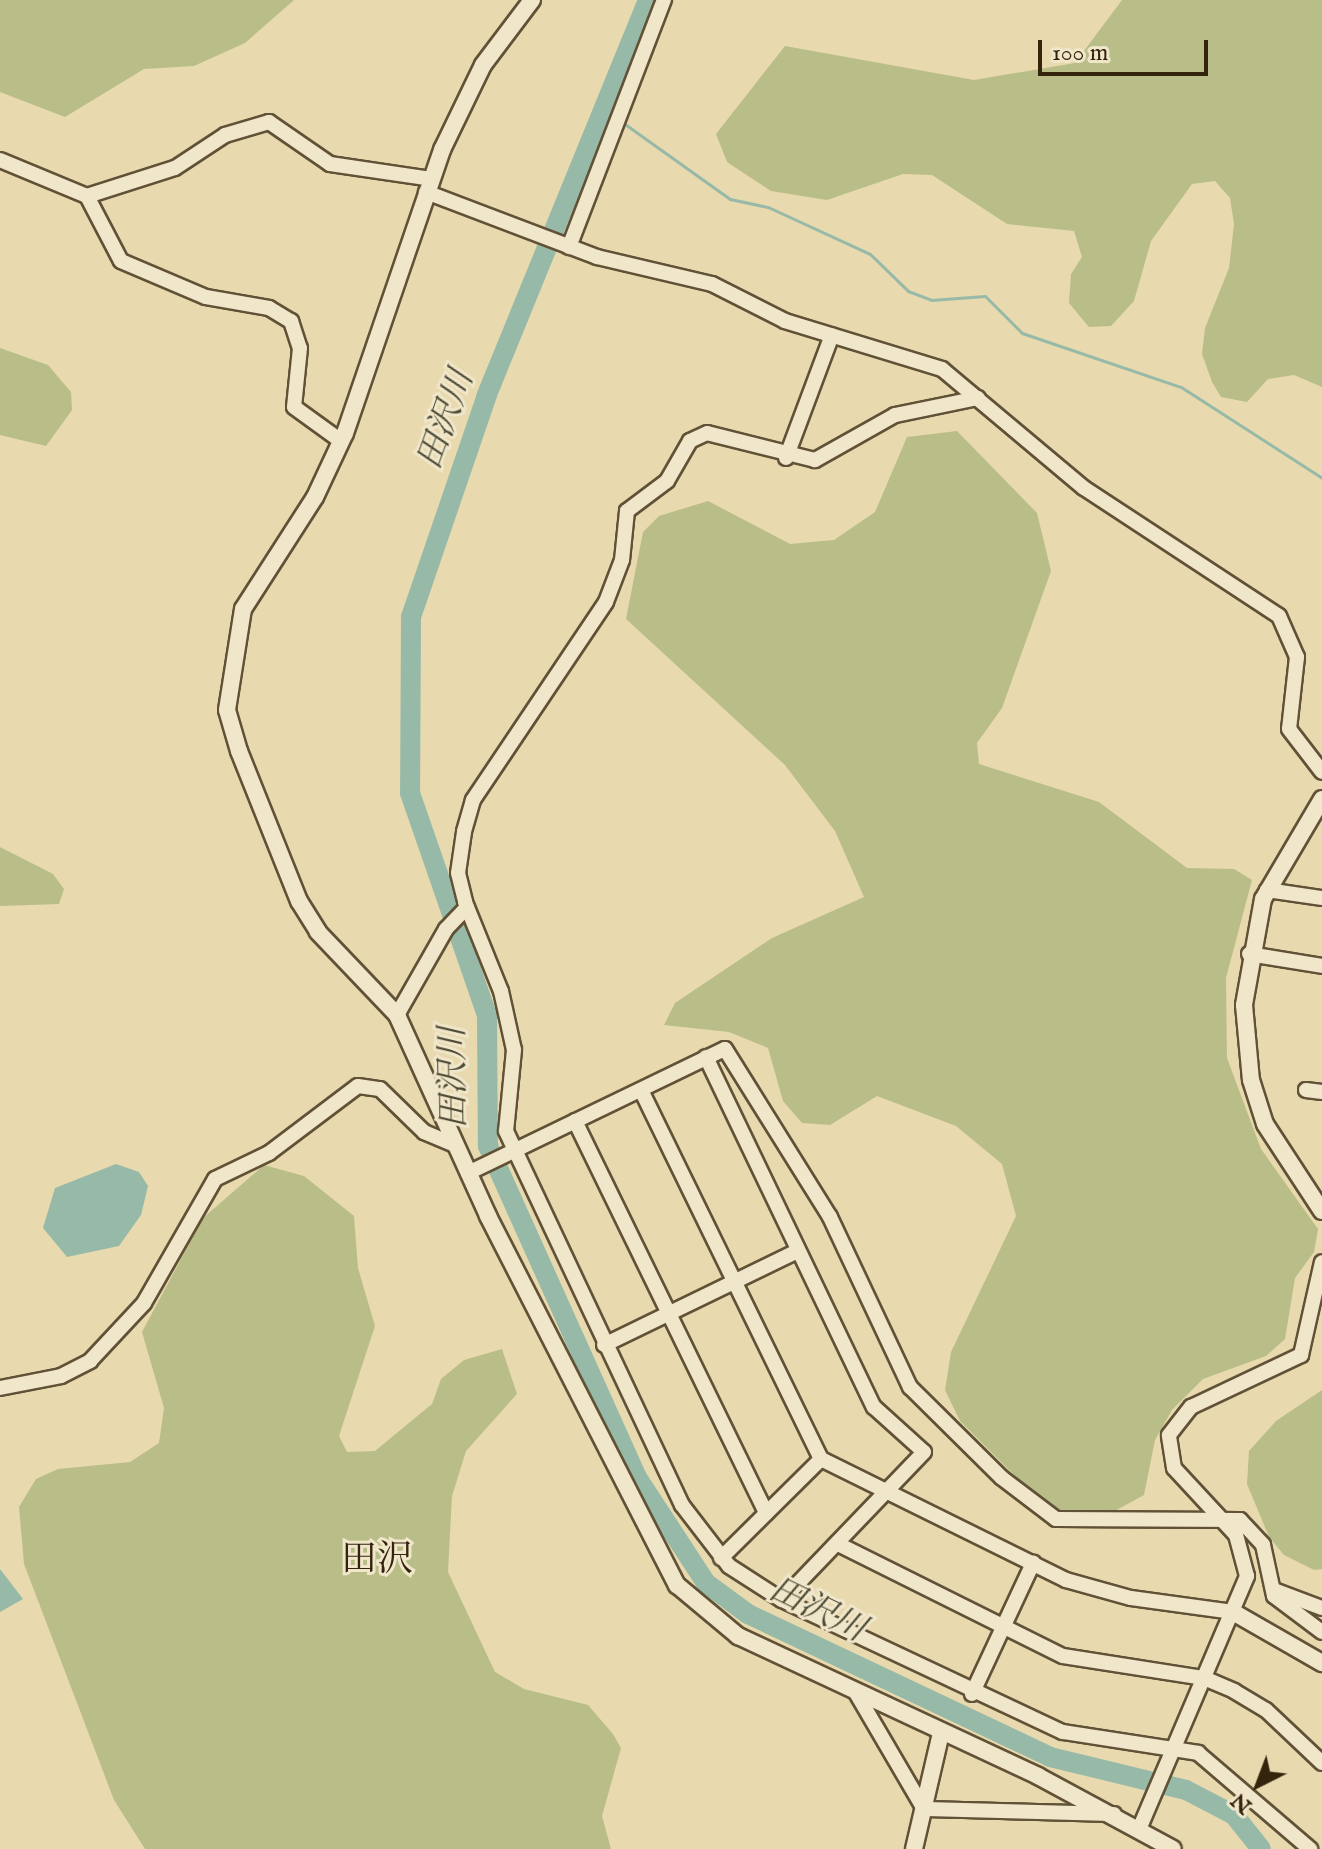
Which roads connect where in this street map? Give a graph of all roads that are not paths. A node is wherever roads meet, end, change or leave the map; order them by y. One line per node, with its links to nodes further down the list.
1 (532, 0): 4 (street)
2 (664, 0): 6 (street)
3 (0, 160): 5 (street)
4 (429, 186): 5 (street); 6 (street); 9 (street)
5 (87, 196): 9 (street)
6 (569, 247): 7 (street)
7 (832, 335): 8 (street); 10 (street)
8 (978, 398): 10 (street); 11 (street)
9 (341, 441): 18 (street)
10 (786, 458): 15 (street)
11 (1322, 772)
12 (1322, 799): 13 (street)
13 (1267, 890): 14 (street); 16 (street)
14 (1322, 898)
15 (463, 910): 18 (street); 25 (street)
16 (1249, 954): 17 (street); 27 (street)
17 (1322, 966)
18 (397, 1015): 24 (street)
19 (706, 1057): 20 (street); 28 (street); 37 (street)
20 (641, 1090): 23 (street); 30 (street)
21 (1306, 1090): 22 (street)
22 (1322, 1092)
23 (575, 1121): 25 (street); 31 (street)
24 (454, 1145): 26 (street); 33 (street)
25 (512, 1152): 26 (street); 32 (street)
26 (468, 1173): 49 (street)
27 (1322, 1211)
28 (798, 1251): 30 (street); 35 (street)
29 (1322, 1262): 37 (street)
30 (734, 1282): 31 (street); 34 (street)
31 (670, 1312): 32 (street); 36 (street)
32 (604, 1345): 39 (street)
33 (0, 1388)
34 (821, 1459): 35 (street); 36 (street)
35 (892, 1493): 38 (street); 40 (street)
36 (766, 1513): 39 (street)
37 (1222, 1520): 41 (street); 44 (street)
38 (838, 1544): 42 (street); 45 (street)
39 (721, 1558): 42 (street)
40 (1033, 1563): 44 (street); 45 (street)
41 (1274, 1590): 43 (street); 46 (street)
42 (782, 1600): 50 (street)
43 (1322, 1608)
44 (1233, 1612): 47 (street); 48 (street)
45 (1004, 1628): 48 (street); 50 (street)
46 (1322, 1632)
47 (1322, 1663)
48 (1204, 1678): 52 (street); 53 (street)
49 (855, 1691): 51 (street); 54 (street)
50 (972, 1694): 52 (street)
51 (941, 1733): 54 (street); 55 (street)
52 (1176, 1746): 56 (street); 59 (street)
53 (1322, 1763)
54 (924, 1809): 55 (street); 57 (street)
55 (1114, 1814): 56 (street)
56 (1140, 1827): 58 (street)
57 (914, 1849)
58 (1173, 1849)
59 (1310, 1849)

